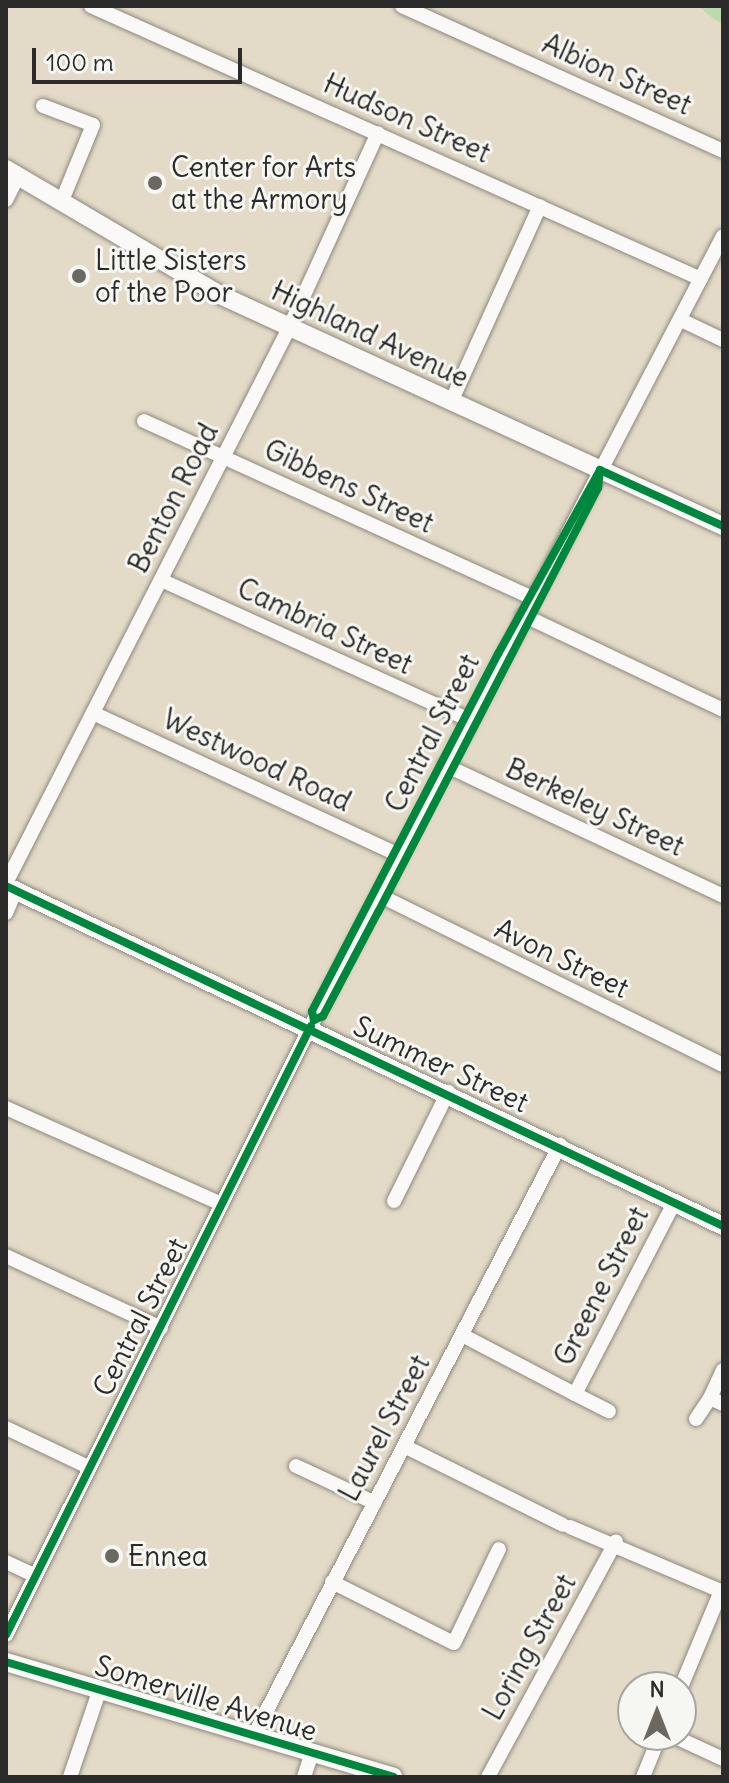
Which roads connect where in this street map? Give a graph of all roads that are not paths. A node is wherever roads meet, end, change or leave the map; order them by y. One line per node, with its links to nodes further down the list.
1 (91, 6): 4 (street, Hudson Street)
2 (402, 6): 5 (street, Albion Street)
3 (43, 106): 8 (street)
4 (378, 133): 9 (street, Hudson Street); 13 (street, Benton Road)
5 (723, 151)
6 (12, 173): 7 (street); 8 (main road, Highland Avenue)
7 (6, 200)
8 (61, 203): 13 (main road, Highland Avenue)
9 (540, 206): 11 (street, Hudson Street); 15 (street)
10 (723, 236): 11 (street, Central Street)
11 (701, 279): 12 (street, Central Street)
12 (681, 320): 14 (street); 18 (street, Central Street)
13 (289, 328): 15 (main road, Highland Avenue); 17 (street, Benton Road)
14 (723, 340)
15 (451, 402): 18 (main road, Highland Avenue)
16 (144, 421): 17 (street, Gibbens Street)
17 (224, 457): 20 (street, Benton Road); 21 (street, Gibbens Street)
18 (600, 470): 19 (main road, Highland Avenue); 21 (street, Central Street)
19 (723, 526)
20 (161, 580): 24 (street, Benton Road); 25 (street, Cambria Street)
21 (532, 598): 22 (street, Central Street)
22 (523, 615): 23 (street); 25 (street, Central Street)
23 (723, 710)
24 (93, 713): 27 (street, Westwood Road); 28 (street, Benton Road)
25 (469, 720): 26 (street, Central Street)
26 (445, 765): 27 (street, Central Street); 30 (street, Berkeley Street)
27 (399, 855): 29 (street, Central Street)
28 (9, 886): 31 (street, Benton Road); 32 (main road, Summer Street)
29 (379, 895): 32 (street, Central Street); 33 (street, Avon Street)
30 (723, 896)
31 (6, 913)
32 (311, 1026): 34 (main road, Summer Street); 39 (street, Central Street)
33 (723, 1065)
34 (448, 1092): 36 (main road, Summer Street); 37 (street)
35 (6, 1108): 39 (street)
36 (560, 1145): 38 (main road, Summer Street); 43 (street, Laurel Street)
37 (394, 1201)
38 (674, 1203): 40 (main road, Summer Street); 45 (street, Greene Street)
39 (222, 1204): 42 (street, Central Street)
40 (723, 1226)
41 (6, 1256): 42 (street)
42 (161, 1328): 52 (street, Central Street)
43 (462, 1335): 45 (street, Greene Street); 50 (street, Laurel Street)
44 (723, 1370): 46 (street)
45 (575, 1394): 47 (street, Greene Street)
46 (716, 1401): 48 (street)
47 (609, 1411)
48 (696, 1419)
49 (6, 1428): 52 (street)
50 (406, 1447): 53 (street, Laurel Street); 54 (street)
51 (296, 1466): 53 (street)
52 (88, 1467): 57 (street, Central Street)
53 (375, 1503): 58 (street, Laurel Street)
54 (616, 1541): 59 (street); 72 (street, Loring Street)
55 (499, 1549): 58 (street)
56 (6, 1562): 57 (street)
57 (34, 1575): 60 (street, Central Street)
58 (332, 1582): 64 (street, Laurel Street)
59 (722, 1591): 62 (street)
60 (6, 1635)
61 (6, 1662): 63 (main road, Somerville Avenue)
62 (688, 1671)
63 (100, 1689): 64 (main road, Somerville Avenue); 69 (street)
64 (254, 1735): 67 (main road, Somerville Avenue)
65 (697, 1747): 68 (street)
66 (654, 1751): 73 (street)
67 (312, 1753): 70 (street); 71 (main road, Somerville Avenue)
68 (723, 1759)
69 (70, 1777)
70 (304, 1777)
71 (393, 1777)
72 (488, 1777)
73 (643, 1777)

